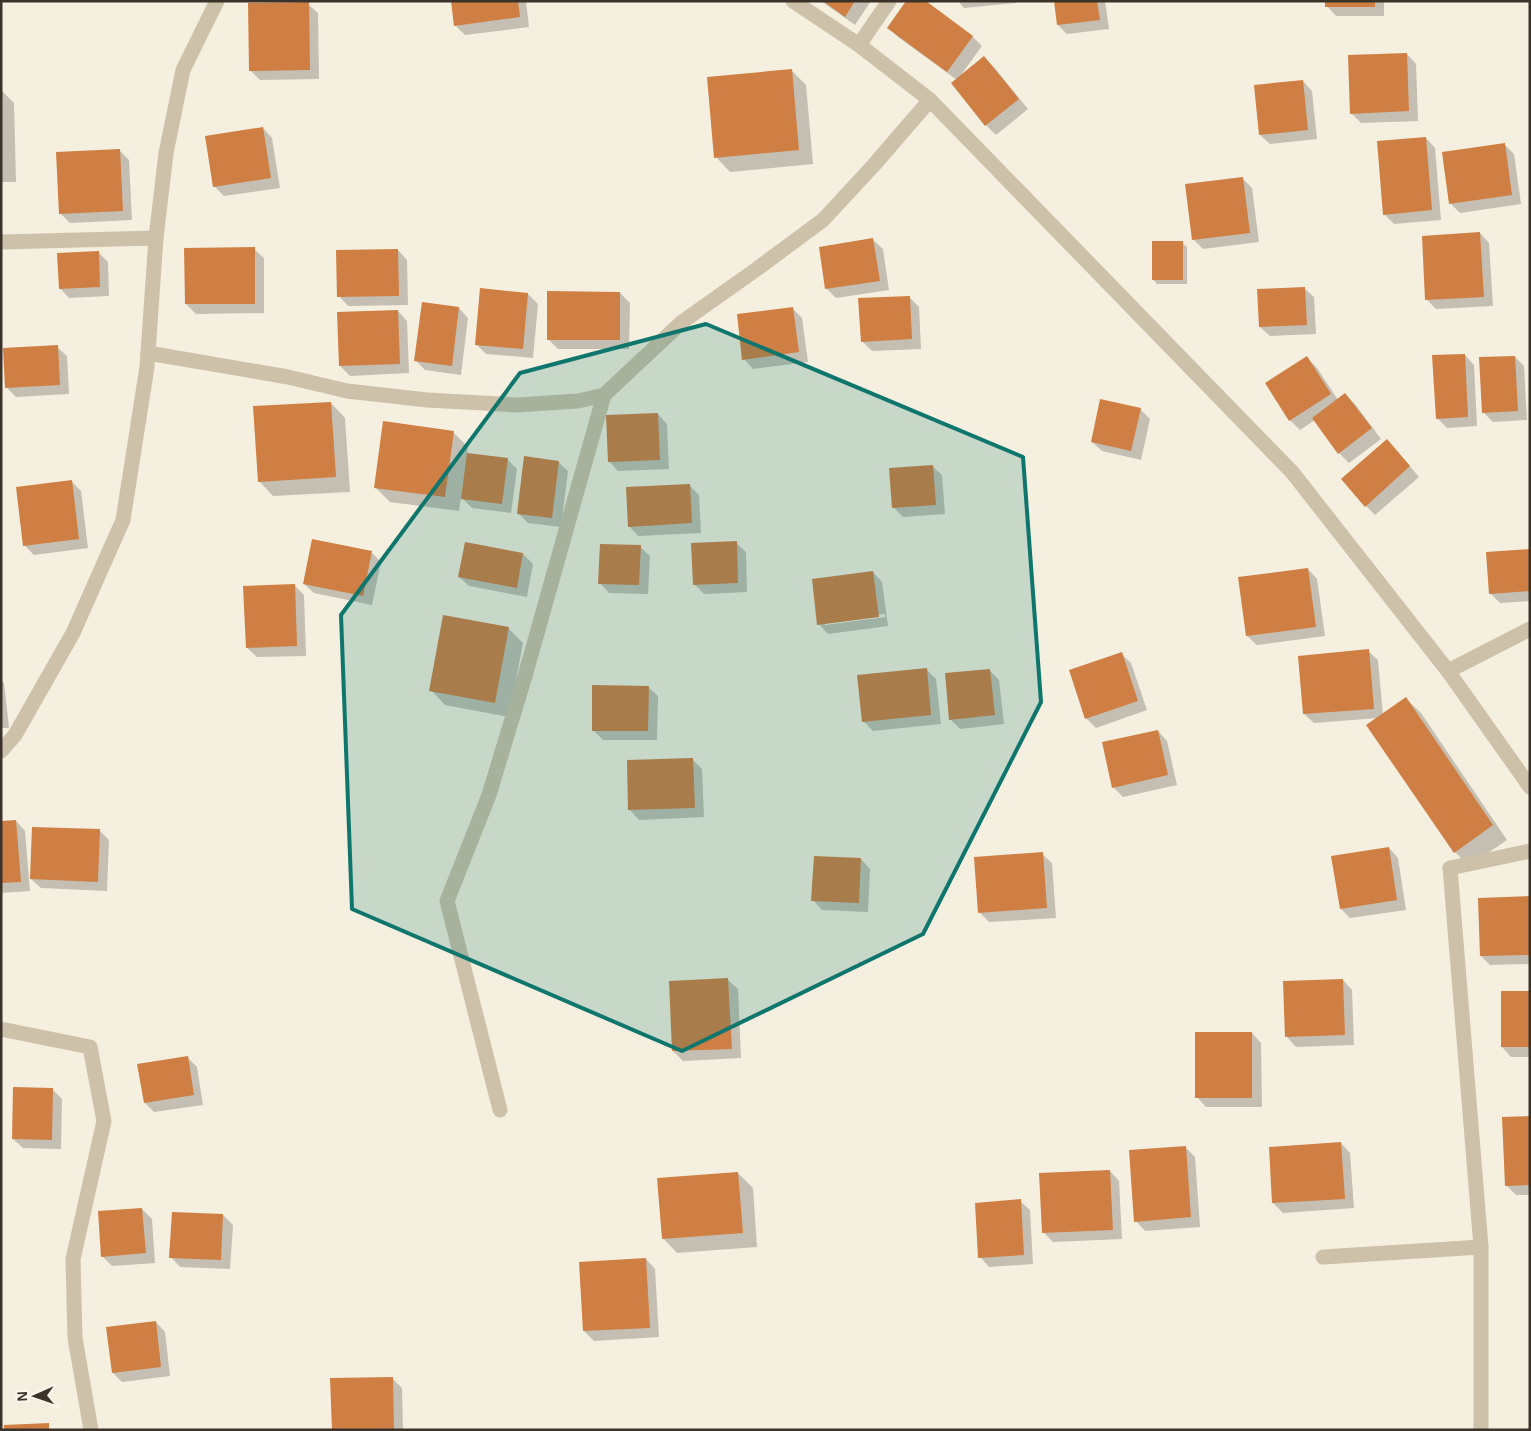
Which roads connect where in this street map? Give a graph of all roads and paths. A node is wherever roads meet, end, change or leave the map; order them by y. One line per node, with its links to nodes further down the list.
1 (217, 1): 6 (street)
2 (793, 1): 4 (street)
3 (889, 1): 4 (street)
4 (859, 45): 5 (street)
5 (930, 100): 9 (street); 11 (street)
6 (156, 238): 7 (street); 8 (street)
7 (1, 242)
8 (148, 353): 9 (street); 12 (street)
9 (604, 395): 16 (street)
10 (1530, 629): 11 (street)
11 (1448, 672): 13 (street)
12 (1, 751)
13 (1530, 787)
14 (1530, 851): 17 (street)
15 (1, 1029): 19 (street)
16 (500, 1110)
17 (1481, 1246): 18 (street); 20 (street)
18 (1323, 1257)
19 (91, 1430)
20 (1481, 1430)

